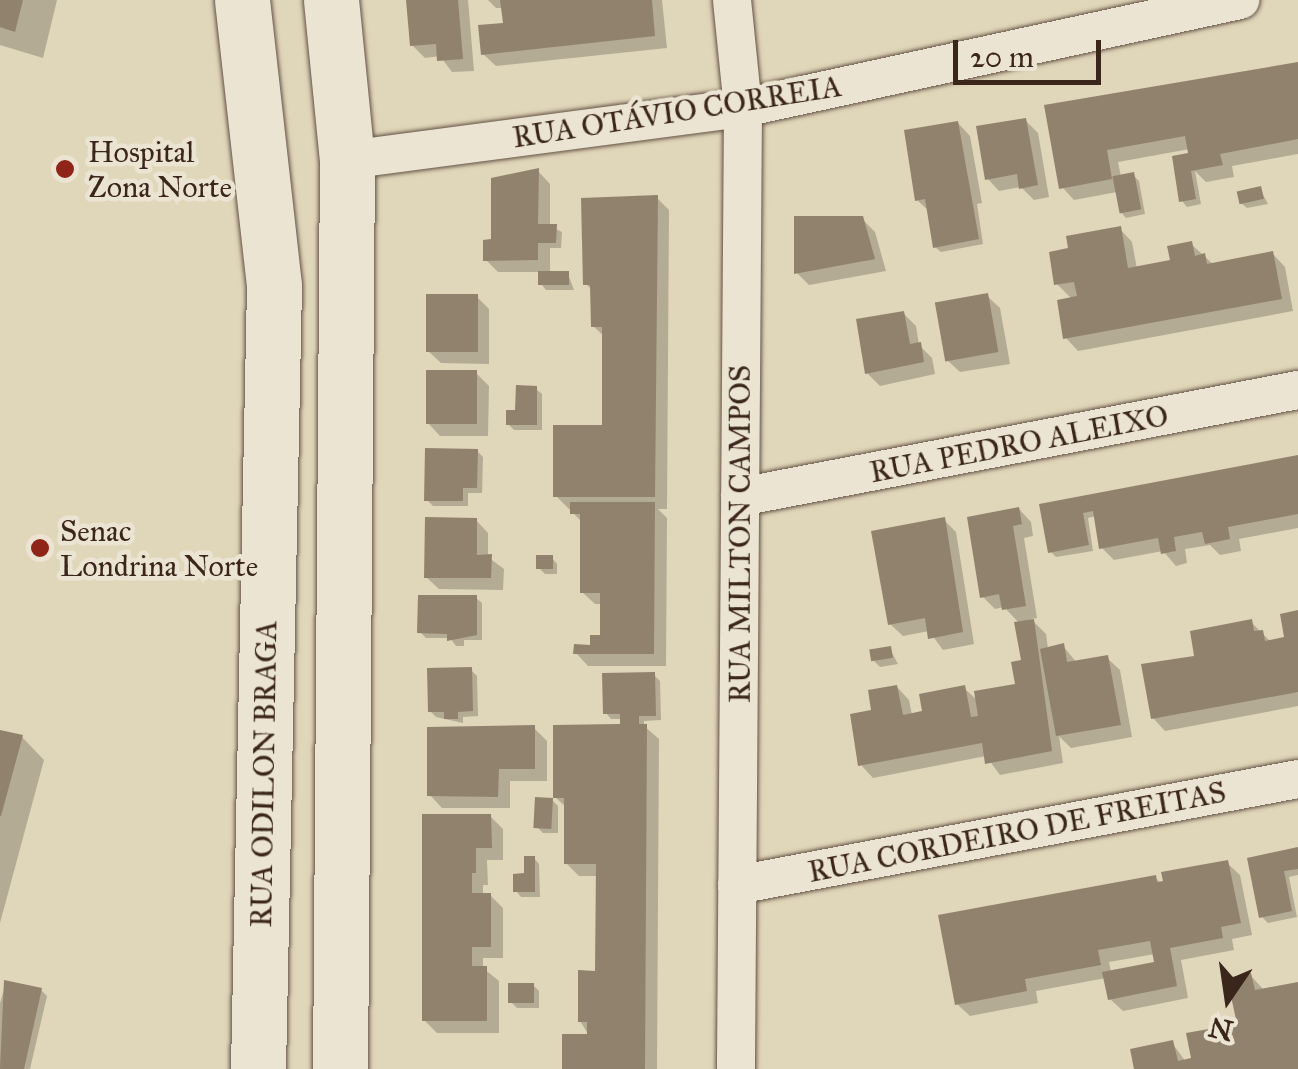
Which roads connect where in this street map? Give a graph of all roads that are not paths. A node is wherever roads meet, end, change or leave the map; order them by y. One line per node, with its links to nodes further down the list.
1 (242, 0): 11 (street, RUA ODILON BRAGA)
2 (331, 0): 6 (street)
3 (732, 0): 5 (street, RUA MILTON CAMPOS)
4 (1240, 0): 5 (street, RUA OTÁVIO CORREIA)
5 (743, 108): 6 (street, RUA OTÁVIO CORREIA); 8 (street, RUA MILTON CAMPOS)
6 (347, 160): 12 (street)
7 (1298, 390): 8 (street, RUA PEDRO ALEIXO)
8 (740, 497): 10 (street, RUA MILTON CAMPOS)
9 (1298, 779): 10 (street, RUA CORDEIRO DE FREITAS)
10 (737, 885): 13 (street, RUA MILTON CAMPOS)
11 (258, 1069)
12 (340, 1069)
13 (736, 1069)

